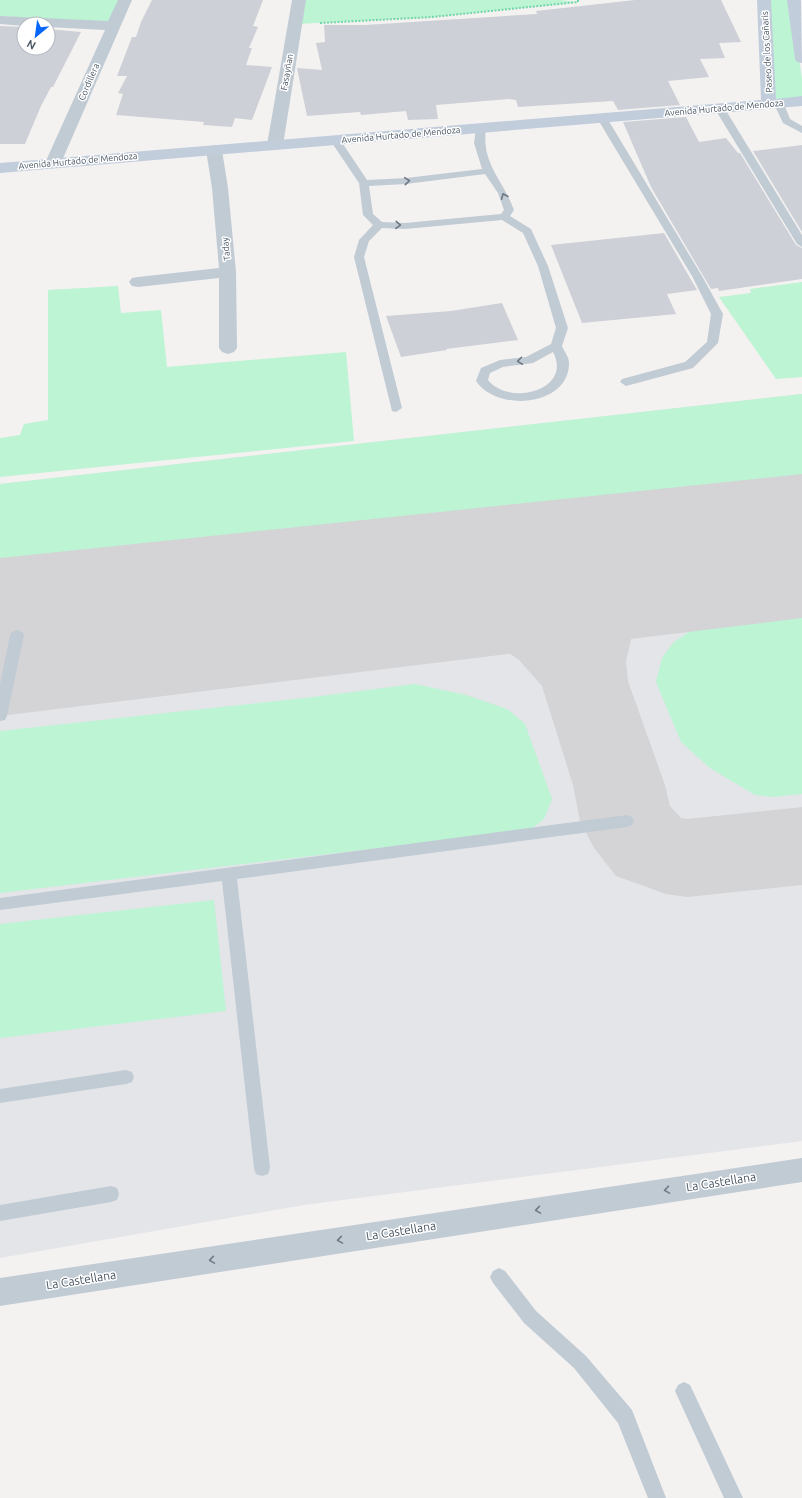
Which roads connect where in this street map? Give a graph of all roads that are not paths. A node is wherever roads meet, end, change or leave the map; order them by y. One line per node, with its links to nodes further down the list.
1 (124, 0): 6 (street, Cordillera)
2 (300, 0): 15 (street, Fasayñan)
3 (764, 0): 9 (main road, Paseo de los Cañaris)
4 (794, 0): 7 (main road)
5 (0, 20): 6 (street)
6 (113, 26): 17 (street, Cordillera)
7 (802, 59)
8 (802, 101): 9 (main road, Avenida Hurtado de Mendoza)
9 (774, 104): 10 (main road, Avenida Hurtado de Mendoza); 13 (lane)
10 (720, 109): 11 (main road, Avenida Hurtado de Mendoza); 23 (lane)
11 (602, 118): 12 (main road, Avenida Hurtado de Mendoza); 28 (lane)
12 (482, 128): 14 (main road, Avenida Hurtado de Mendoza); 19 (lane)
13 (802, 130)
14 (335, 140): 15 (main road, Avenida Hurtado de Mendoza); 20 (lane)
15 (275, 145): 16 (main road, Avenida Hurtado de Mendoza)
16 (214, 150): 17 (main road, Avenida Hurtado de Mendoza); 24 (street, Taday)
17 (53, 163): 18 (main road, Avenida Hurtado de Mendoza)
18 (0, 168)
19 (488, 171): 20 (lane, one-way to 19); 21 (lane, one-way to 19)
20 (364, 183): 22 (lane)
21 (504, 217): 22 (lane, one-way to 21); 26 (lane)
22 (379, 225): 29 (lane)
23 (802, 244)
24 (228, 272): 25 (street); 27 (street, Taday)
25 (138, 282)
26 (556, 346): 26 (lane, one-way to 26)
27 (228, 348)
28 (626, 382)
29 (396, 408)
30 (17, 635): 31 (lane)
31 (0, 716)
32 (627, 821): 33 (lane)
33 (229, 874): 34 (lane); 37 (lane)
34 (0, 904)
35 (126, 1077): 36 (lane)
36 (0, 1096)
37 (262, 1168)
38 (802, 1170): 42 (street, La Castellana, one-way to 42)
39 (111, 1194): 40 (lane)
40 (0, 1213)
41 (499, 1277): 44 (lane)
42 (0, 1292)
43 (684, 1391): 45 (lane)
44 (658, 1498)
45 (734, 1498)

